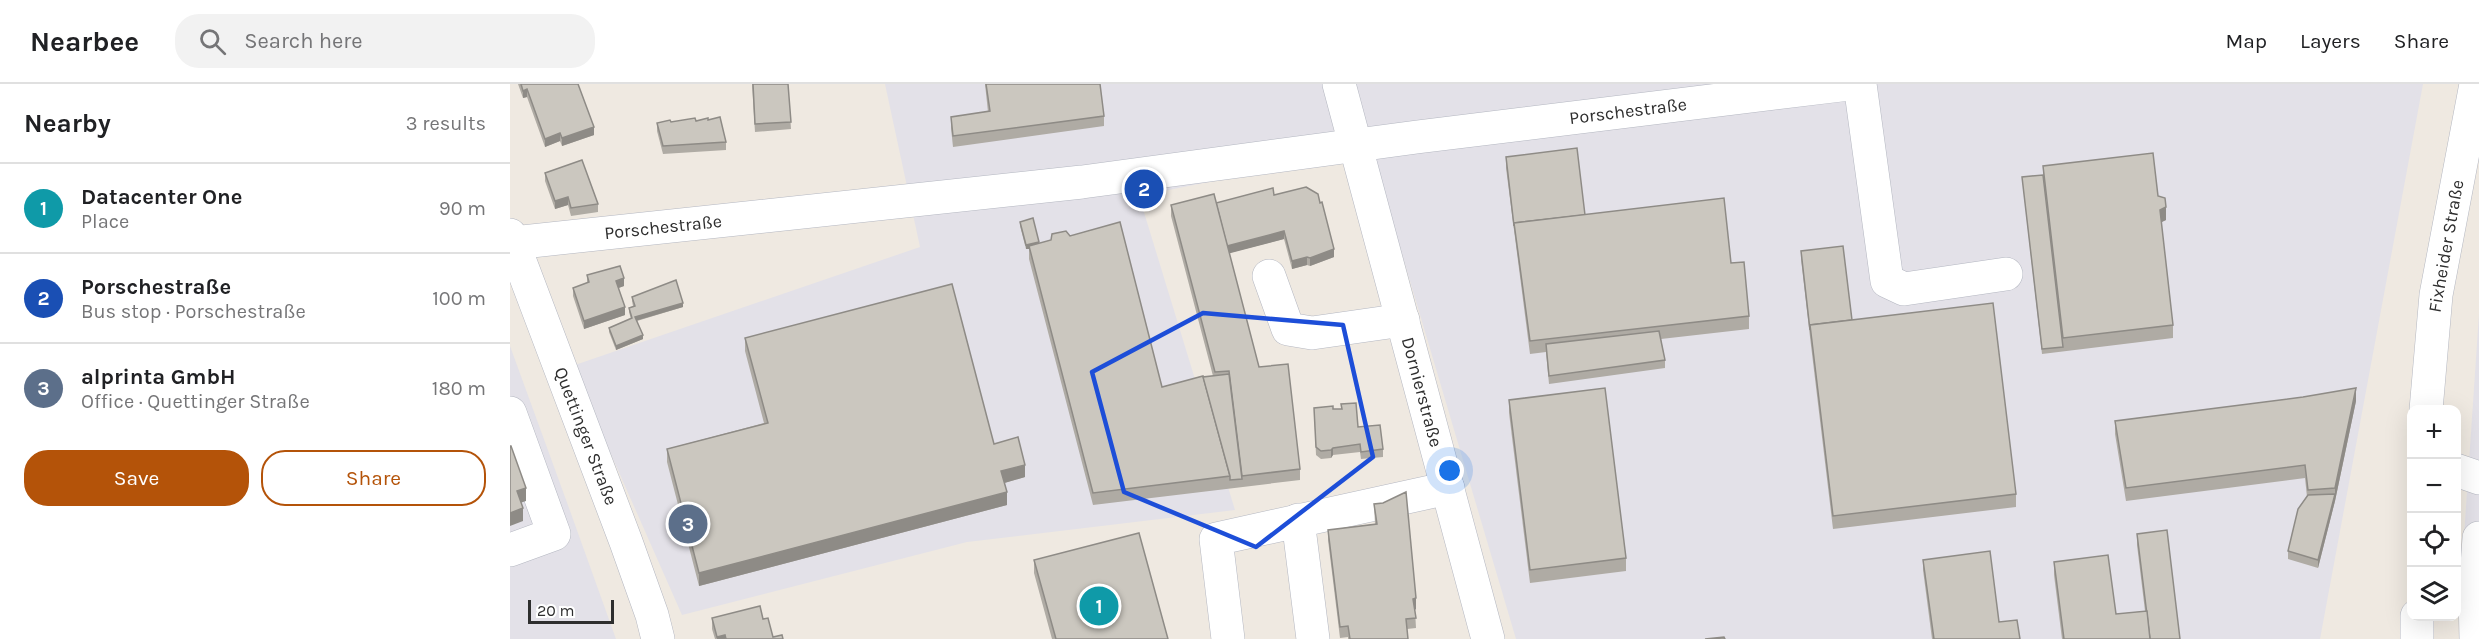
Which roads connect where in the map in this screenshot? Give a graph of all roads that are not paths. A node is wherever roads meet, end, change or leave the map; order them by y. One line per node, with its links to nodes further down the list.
1 (1339, 84): 7 (street, Dornierstraße)
2 (1846, 84): 5 (street, Porschestraße)
3 (1860, 84): 9 (street)
4 (2476, 84): 12 (street, Fixheider Straße)
5 (1800, 87): 6 (street, Porschestraße)
6 (1665, 95): 7 (street, Porschestraße)
7 (1356, 145): 8 (street, Porschestraße); 11 (street, Dornierstraße)
8 (511, 239): 21 (street, Quettinger Straße)
9 (2006, 274)
10 (1269, 276): 11 (street)
11 (1402, 320): 16 (street, Dornierstraße)
12 (2426, 405)
13 (510, 412): 18 (street)
14 (2461, 471): 15 (street)
15 (2479, 478)
16 (1448, 488): 17 (street); 24 (street, Dornierstraße)
17 (1298, 520): 22 (street); 23 (street)
18 (510, 550)
19 (2479, 554): 26 (street)
20 (2417, 621): 25 (street)
21 (658, 639)
22 (1227, 639)
23 (1313, 639)
24 (1488, 639)
25 (2417, 639)
26 (2476, 639)

